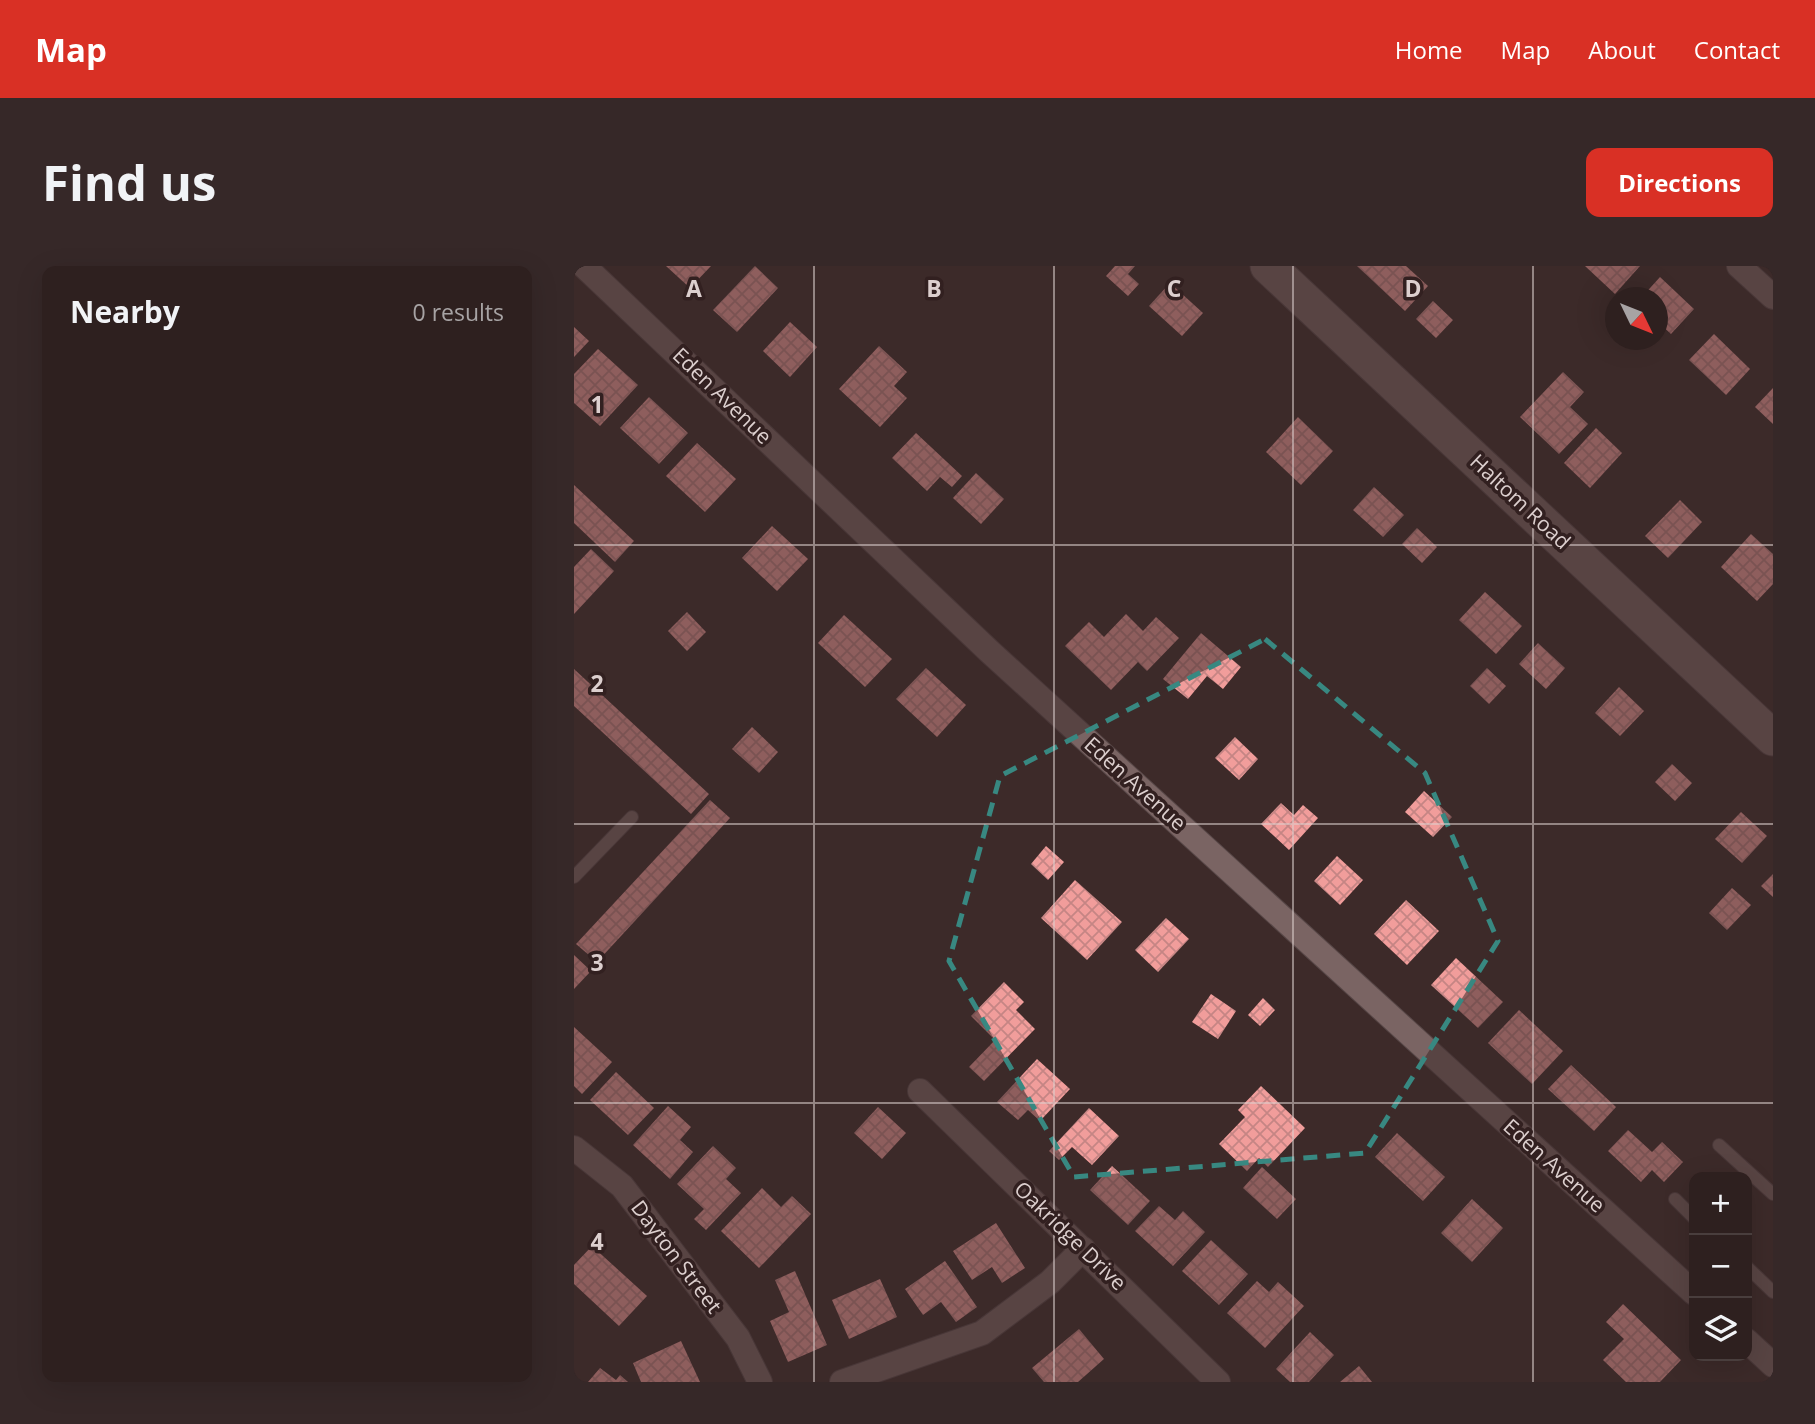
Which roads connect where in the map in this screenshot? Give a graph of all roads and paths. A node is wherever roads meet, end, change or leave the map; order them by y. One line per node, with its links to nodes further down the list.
1 (584, 266): 16 (street, Eden Avenue)
2 (1268, 266): 5 (main road, Haltom Road)
3 (1740, 266): 4 (street)
4 (1773, 298)
5 (1773, 738)
6 (632, 817): 7 (lane)
7 (574, 877)
8 (920, 1091): 14 (street, Oakridge Drive)
9 (1719, 1145): 11 (lane)
10 (574, 1148): 20 (street, Dayton Street)
11 (1773, 1194)
12 (1675, 1199): 13 (lane)
13 (1689, 1213)
14 (1083, 1248): 21 (street); 22 (street, Oakridge Drive)
15 (1752, 1273): 17 (lane)
16 (1689, 1288)
17 (1773, 1292)
18 (1752, 1345): 19 (street)
19 (1773, 1364)
20 (760, 1382)
21 (842, 1382)
22 (1218, 1382)

